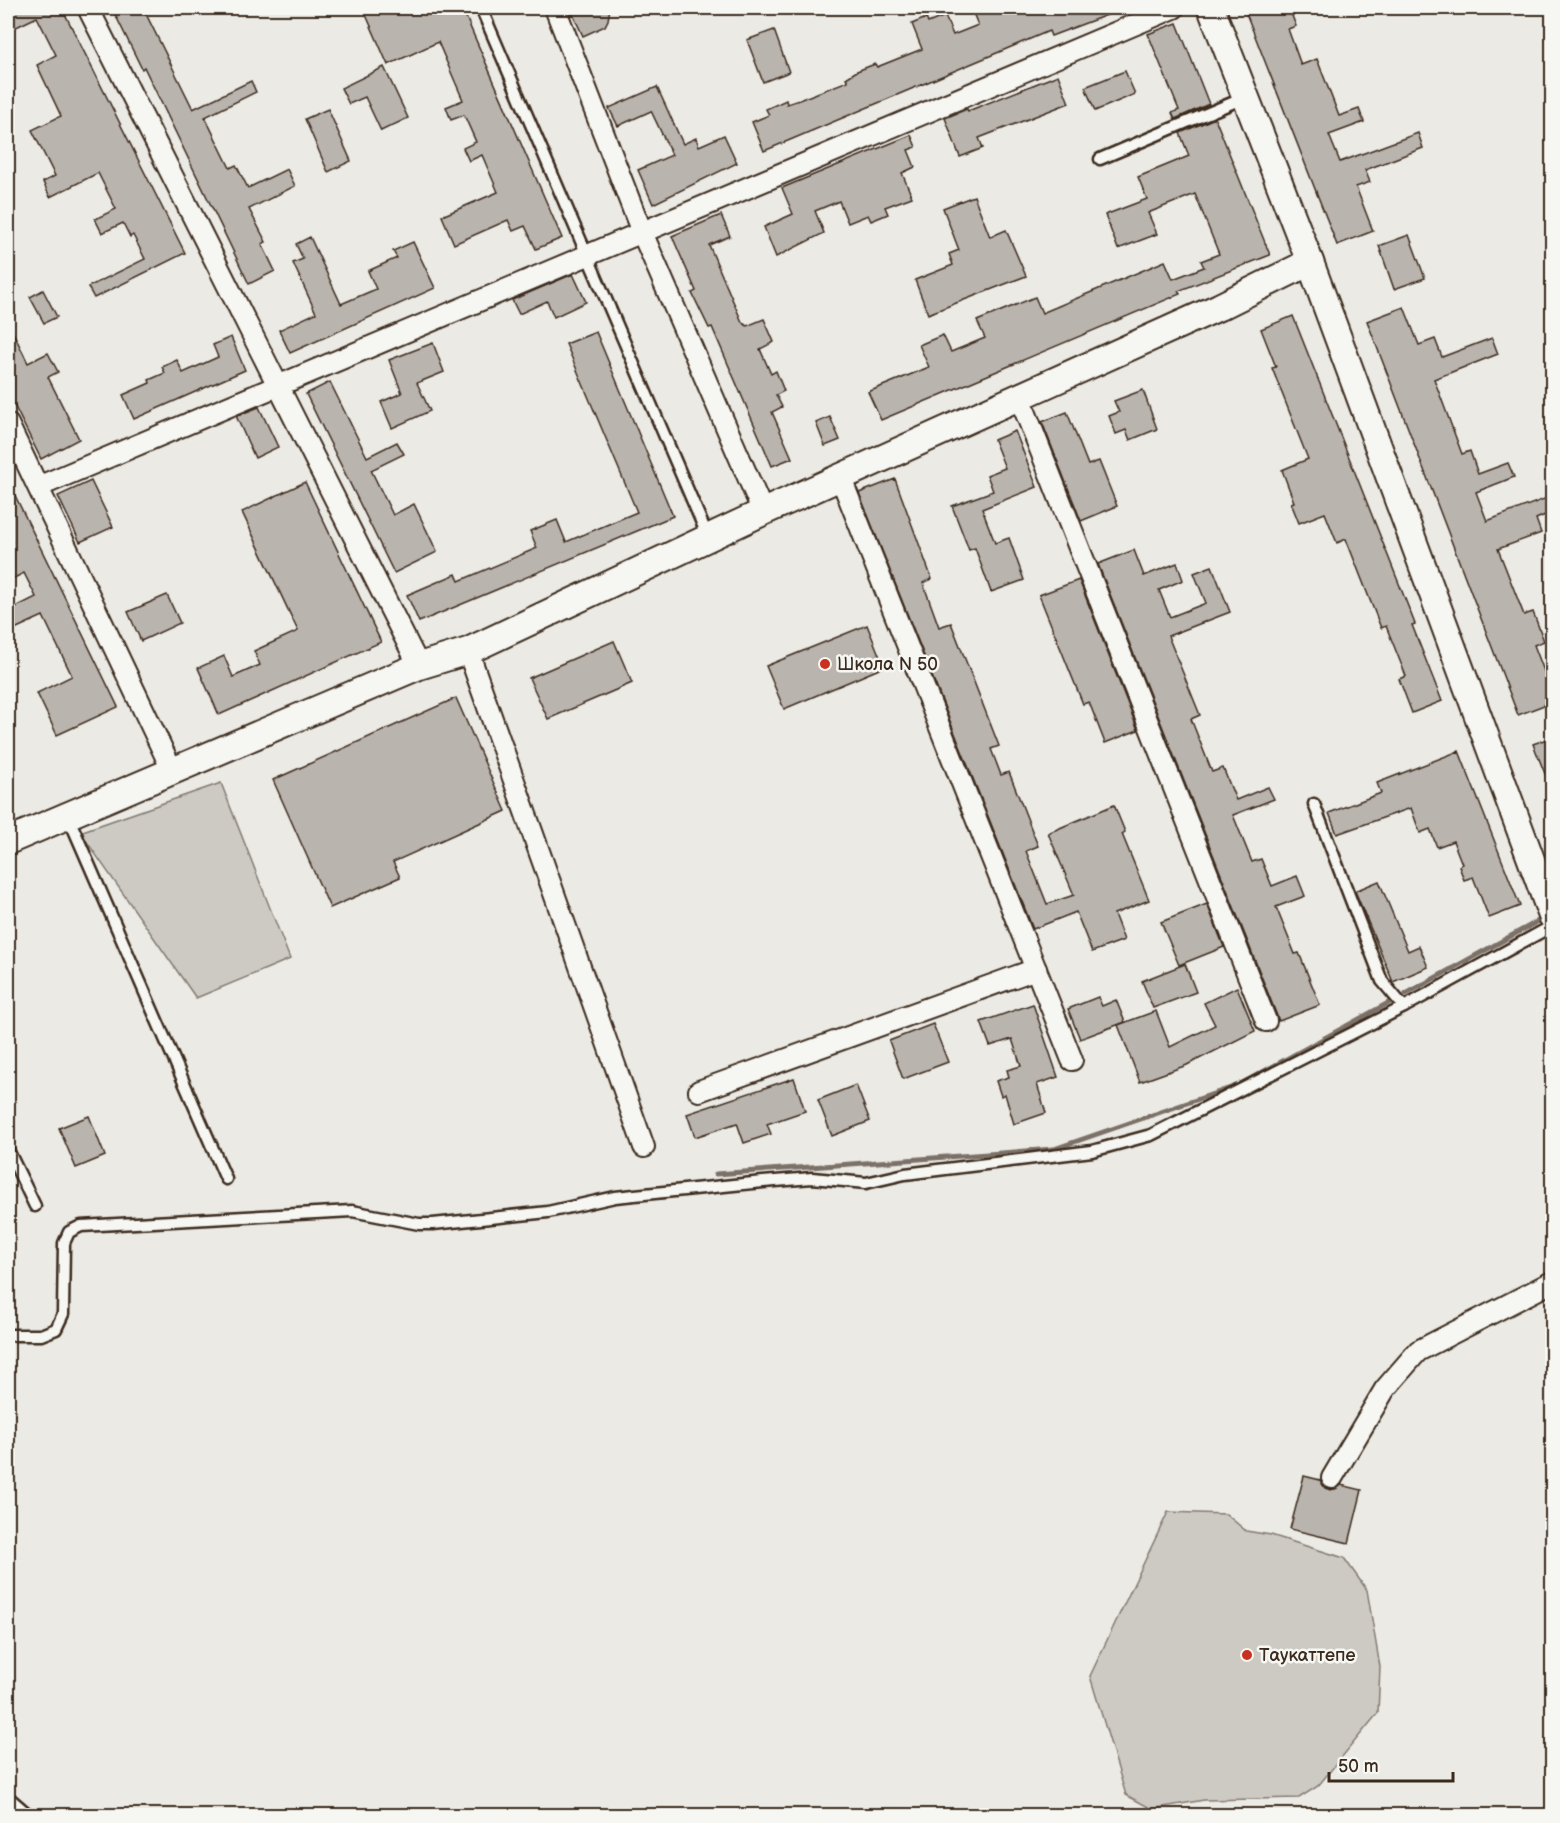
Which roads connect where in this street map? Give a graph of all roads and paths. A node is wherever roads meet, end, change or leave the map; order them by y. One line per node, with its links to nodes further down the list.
1 (88, 8): 11 (street)
2 (481, 8): 9 (lane)
3 (555, 8): 8 (street)
4 (1174, 8): 8 (street)
5 (1211, 8): 6 (street)
6 (1246, 97): 7 (lane); 10 (street)
7 (1100, 159)
8 (641, 230): 9 (street); 16 (street)
9 (586, 254): 11 (street); 17 (lane)
10 (1310, 262): 12 (street); 24 (street)
11 (276, 386): 15 (street); 19 (street)
12 (1019, 396): 14 (street); 28 (street)
13 (8, 423): 15 (street)
14 (840, 476): 16 (street); 26 (street)
15 (40, 486): 20 (street)
16 (763, 512): 17 (street)
17 (708, 538): 18 (street)
18 (468, 651): 19 (street); 31 (street)
19 (419, 666): 20 (street)
20 (173, 772): 22 (street)
21 (1314, 804): 27 (lane)
22 (68, 816): 23 (street); 33 (lane)
23 (8, 841)
24 (1552, 916)
25 (1552, 926): 27 (lane)
26 (1036, 969): 29 (street); 30 (street)
27 (1404, 1007): 36 (lane)
28 (1266, 1021)
29 (1072, 1060)
30 (699, 1091)
31 (644, 1147)
32 (8, 1150): 34 (lane)
33 (226, 1179)
34 (35, 1206)
35 (1552, 1282): 37 (street)
36 (8, 1335)
37 (1332, 1478)
38 (8, 1797): 39 (lane)
39 (30, 1815)

